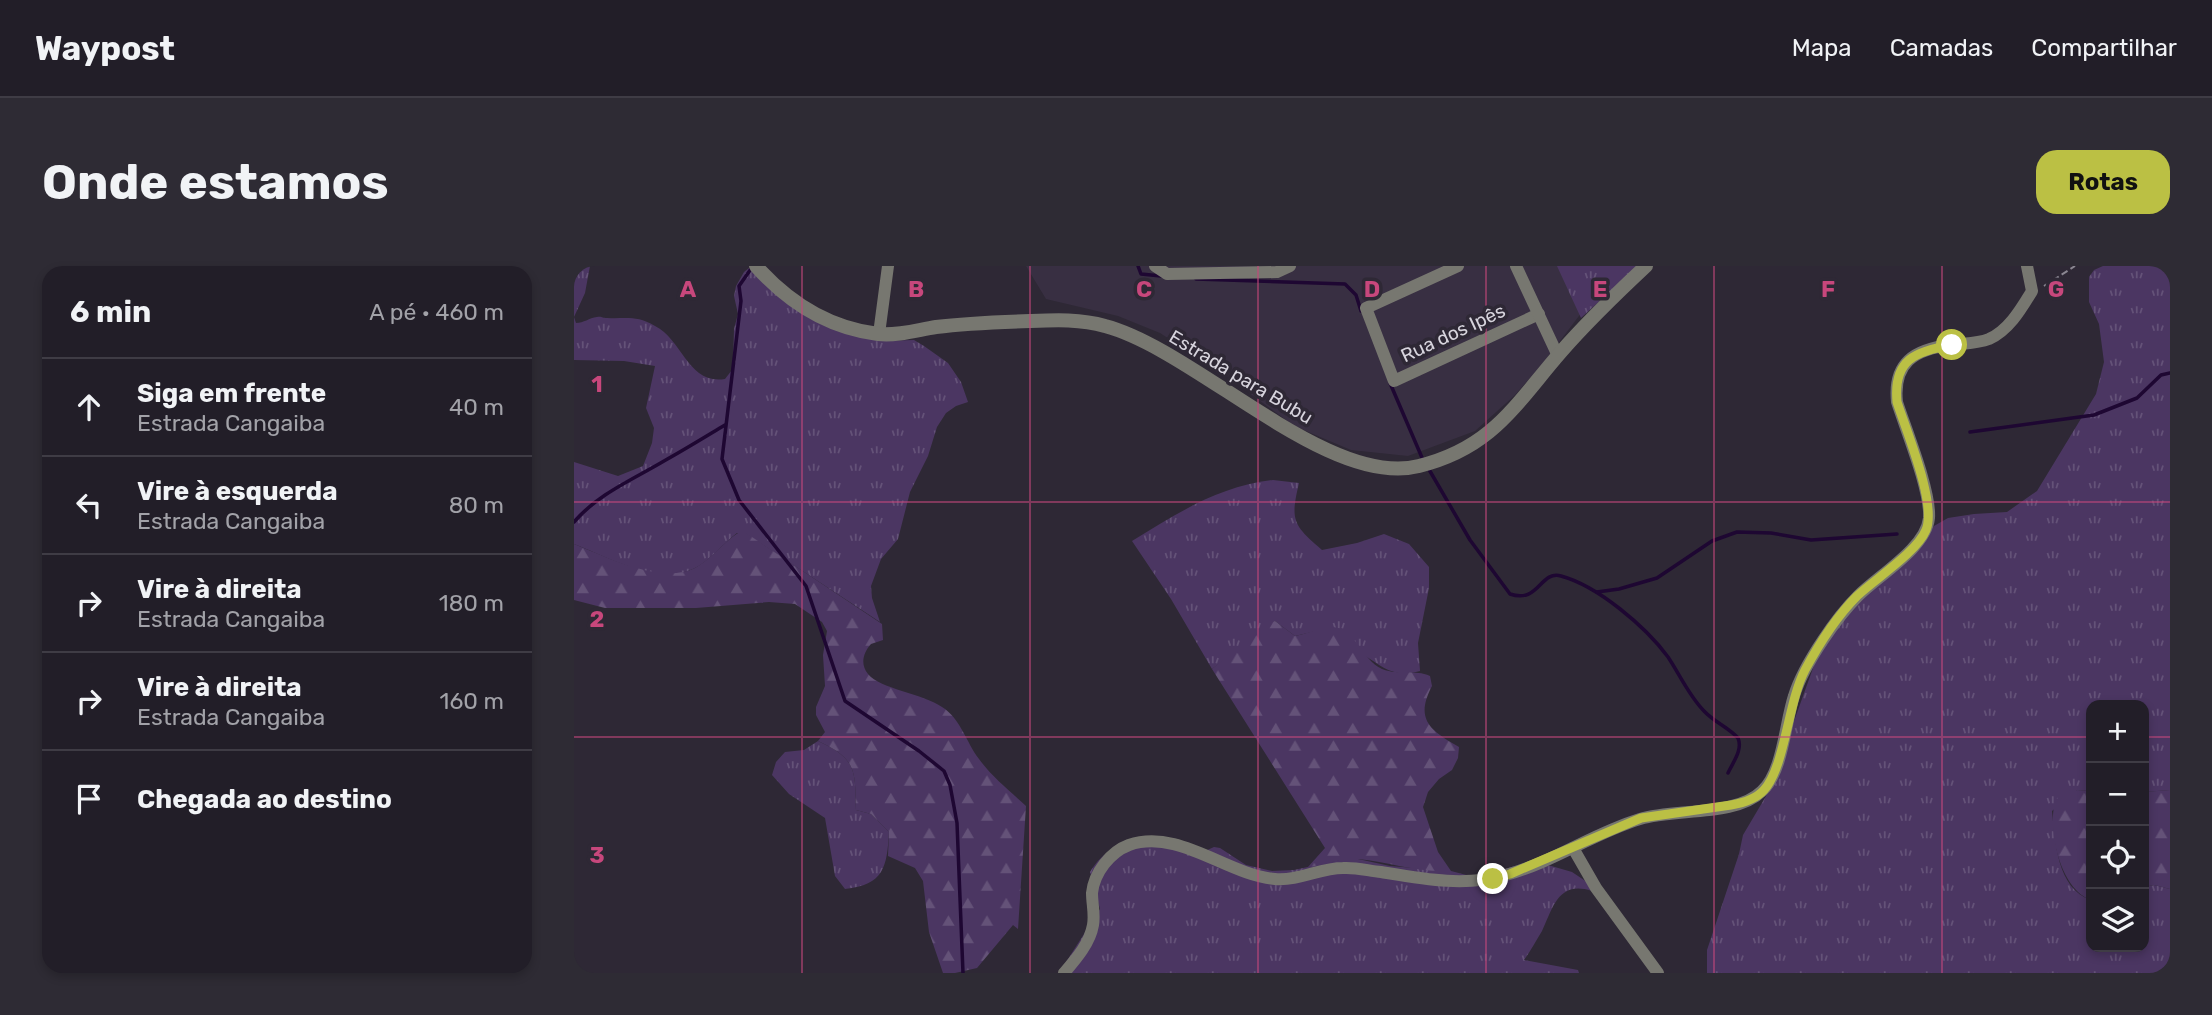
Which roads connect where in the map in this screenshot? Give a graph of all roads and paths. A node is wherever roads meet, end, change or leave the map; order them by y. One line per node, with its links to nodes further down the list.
1 (756, 266): 12 (street, Estrada para Bubu)
2 (888, 266): 12 (street)
3 (1154, 266): 4 (street)
4 (1290, 266)
5 (1458, 266): 11 (street, Rua dos Ipês)
6 (1517, 266): 11 (street)
7 (1646, 266): 13 (street, Estrada para Bubu)
8 (2027, 266): 10 (street)
9 (2075, 266): 10 (path)
10 (2032, 291): 14 (street)
11 (1539, 314): 13 (street)
12 (879, 334): 13 (street, Estrada para Bubu)
13 (1558, 356)
14 (1573, 848): 15 (street); 16 (street)
15 (1064, 973)
16 (1658, 973)

